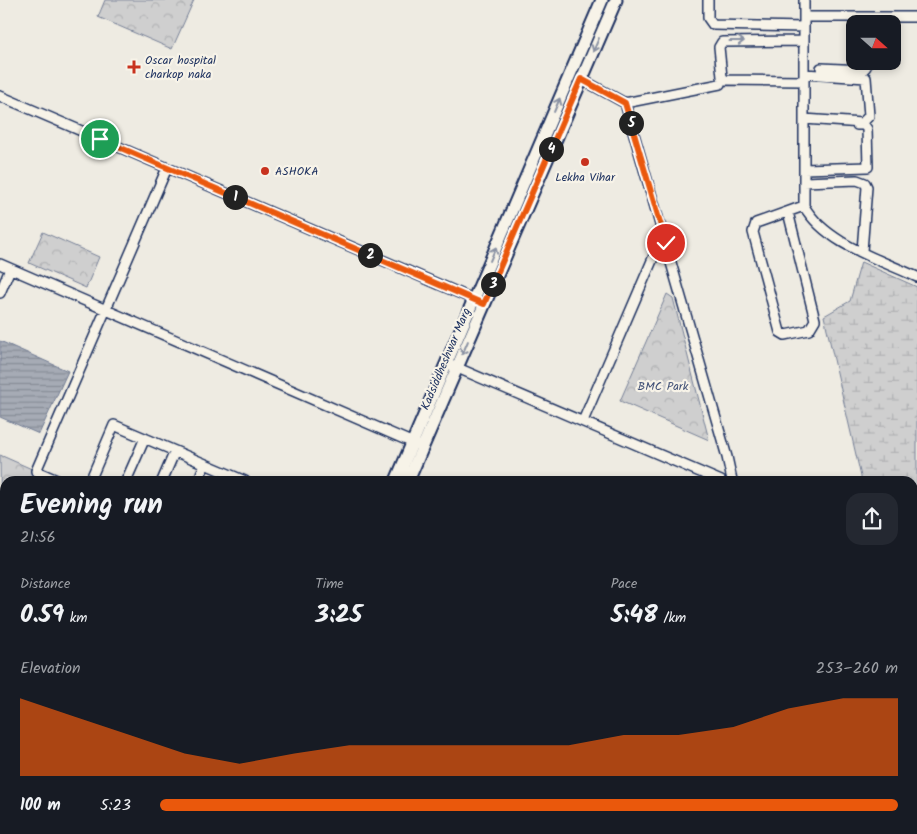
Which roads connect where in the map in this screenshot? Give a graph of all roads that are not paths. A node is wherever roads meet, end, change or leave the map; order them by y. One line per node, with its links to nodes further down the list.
1 (602, 0): 27 (street, Kadsiddheshwar Marg, one-way to 1)
2 (616, 0): 11 (street, Kadsiddheshwar Marg, one-way to 11)
3 (708, 0): 7 (street)
4 (804, 0): 5 (street)
5 (804, 17): 6 (street); 7 (street)
6 (917, 17)
7 (804, 27): 8 (street)
8 (804, 41): 10 (street); 10 (street, one-way to 8)
9 (863, 70): 10 (street)
10 (804, 74): 15 (street); 15 (street)
11 (581, 79): 14 (street); 27 (street, Kadsiddheshwar Marg)
12 (720, 84): 14 (street)
13 (0, 96): 16 (street)
14 (625, 103): 21 (street)
15 (804, 122): 17 (street); 17 (street)
16 (167, 168): 27 (street); 28 (street)
17 (804, 169): 18 (street)
18 (804, 182): 19 (street); 22 (street)
19 (804, 206): 20 (street); 22 (street)
20 (788, 212): 20 (street)
21 (663, 235): 30 (street); 44 (street)
22 (862, 251): 25 (street)
23 (0, 264): 24 (street)
24 (10, 269): 26 (street); 28 (street)
25 (917, 277)
26 (0, 293)
27 (479, 301): 29 (street, Kadsiddheshwar Marg)
28 (106, 310): 32 (street); 35 (street)
29 (452, 365): 30 (street); 32 (street, Kadsiddheshwar Marg)
30 (583, 421): 43 (street)
31 (145, 438): 33 (street); 36 (street); 37 (street)
32 (418, 444): 41 (street, Kadsiddheshwar Marg); 42 (street, Kadsiddheshwar Marg)
33 (175, 451): 34 (street); 38 (street)
34 (205, 464): 39 (street); 40 (street)
35 (47, 476)
36 (92, 476)
37 (128, 476)
38 (164, 476)
39 (200, 476)
40 (230, 476)
41 (399, 476)
42 (409, 476)
43 (710, 476)
44 (731, 476)

